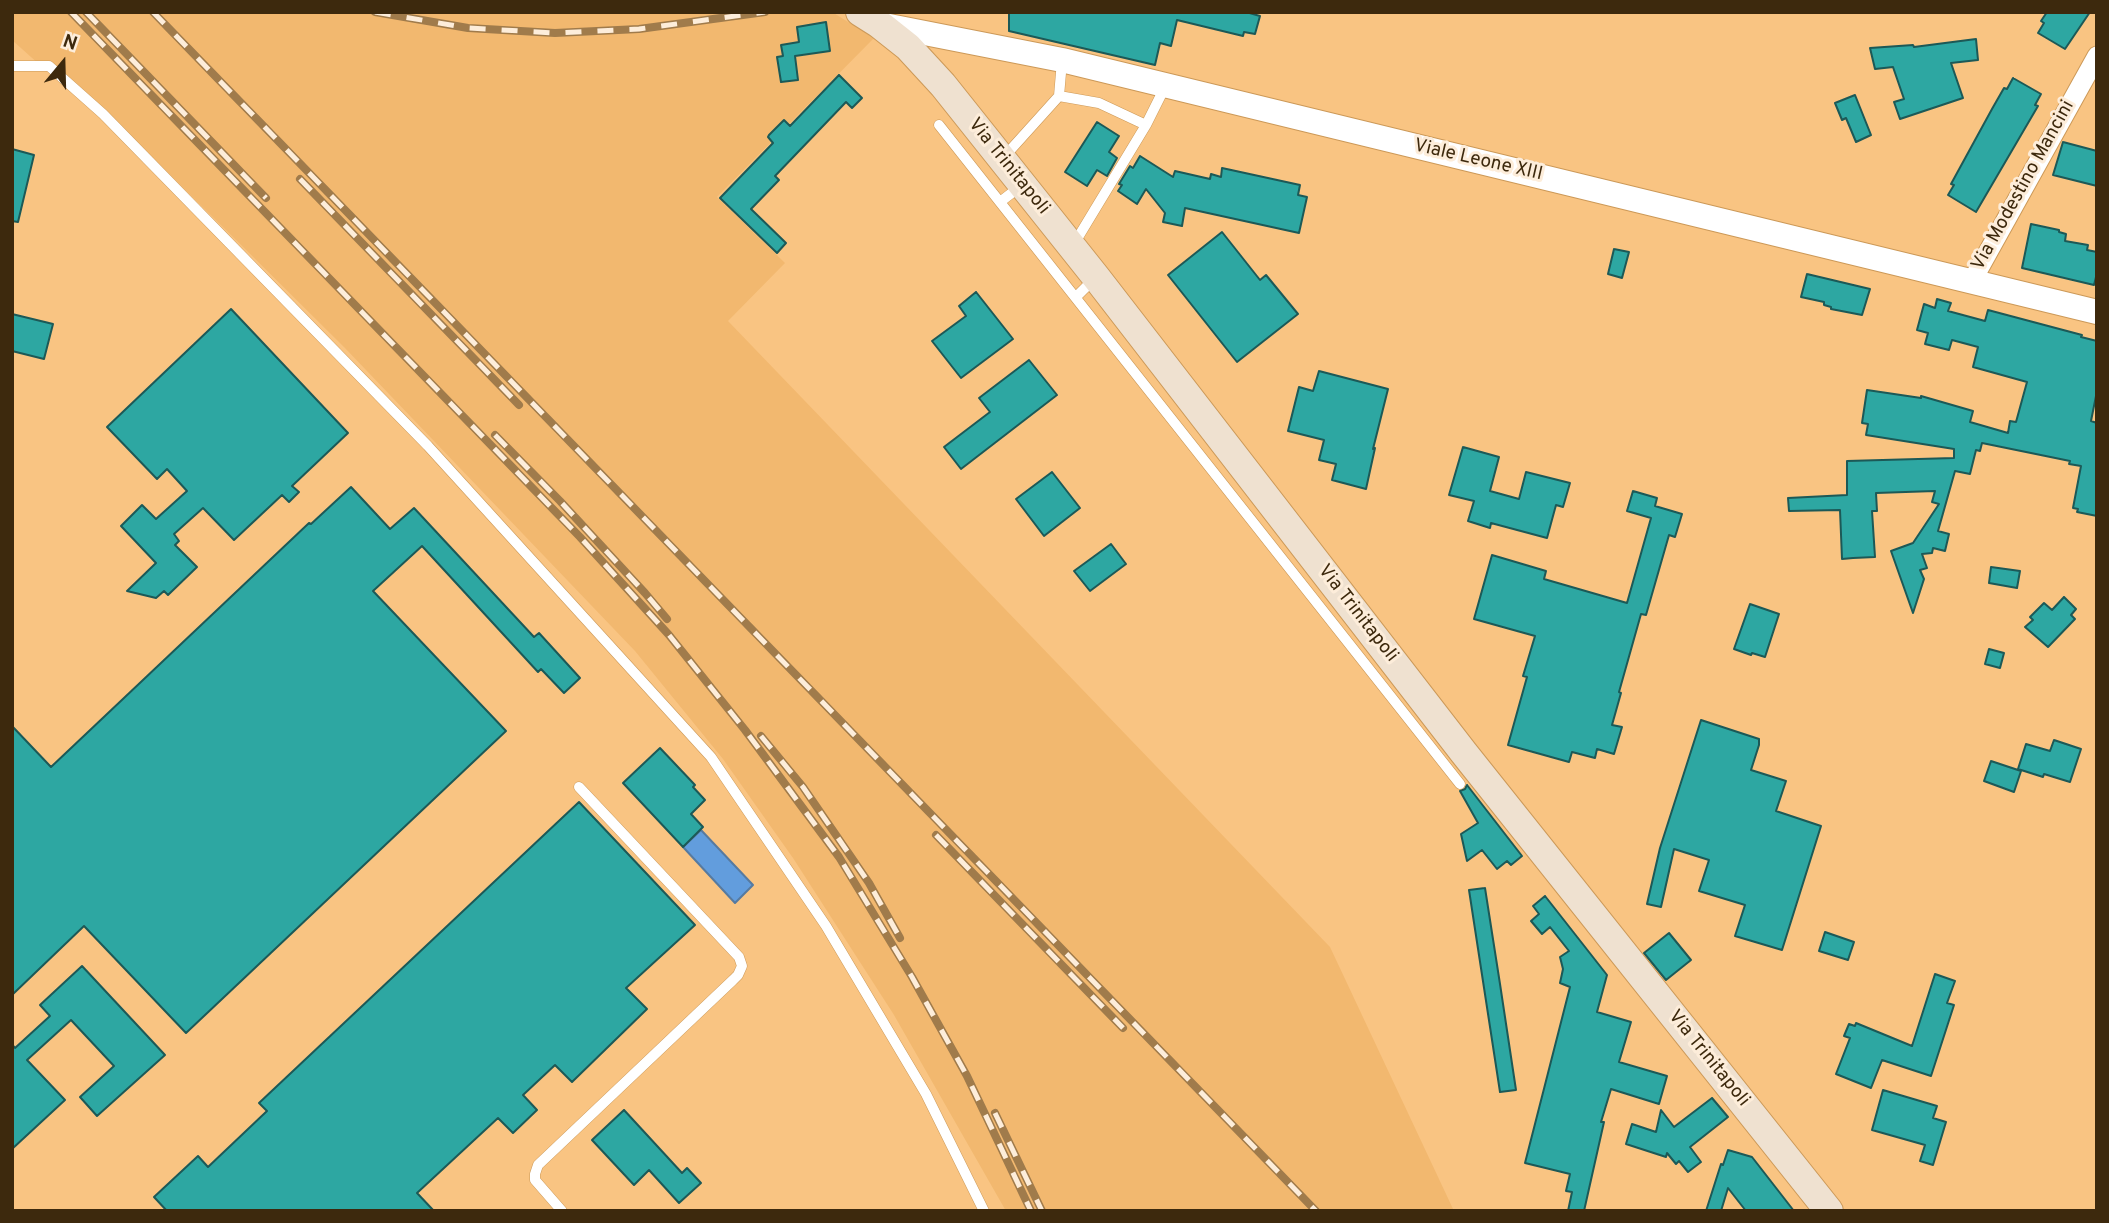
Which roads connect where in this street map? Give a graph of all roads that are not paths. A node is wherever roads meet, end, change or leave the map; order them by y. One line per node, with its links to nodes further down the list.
1 (869, 18): 3 (street, Viale Leone XIII); 9 (main road, Via Trinitapoli)
2 (2097, 55): 14 (street, Via Modestino Mancini)
3 (1062, 60): 5 (street, Viale Leone XIII); 6 (lane)
4 (12, 66): 22 (lane)
5 (1166, 86): 8 (lane); 14 (street, Viale Leone XIII)
6 (1059, 96): 8 (lane); 9 (lane)
7 (939, 125): 11 (lane)
8 (1146, 125): 12 (lane)
9 (1002, 159): 10 (main road, Via Trinitapoli)
10 (1023, 185): 11 (lane); 12 (main road, Via Trinitapoli)
11 (1000, 202): 15 (lane)
12 (1072, 247): 13 (main road, Via Trinitapoli)
13 (1096, 277): 15 (lane); 17 (main road, Via Trinitapoli)
14 (1972, 281): 16 (street, Viale Leone XIII)
15 (1076, 297): 17 (lane)
16 (2097, 312)
17 (1154, 374): 18 (main road, Via Trinitapoli)
18 (1326, 595): 19 (lane); 23 (main road, Via Trinitapoli)
19 (1460, 784)
20 (579, 787): 21 (lane)
21 (562, 1211)
22 (984, 1211)
23 (1829, 1211)

